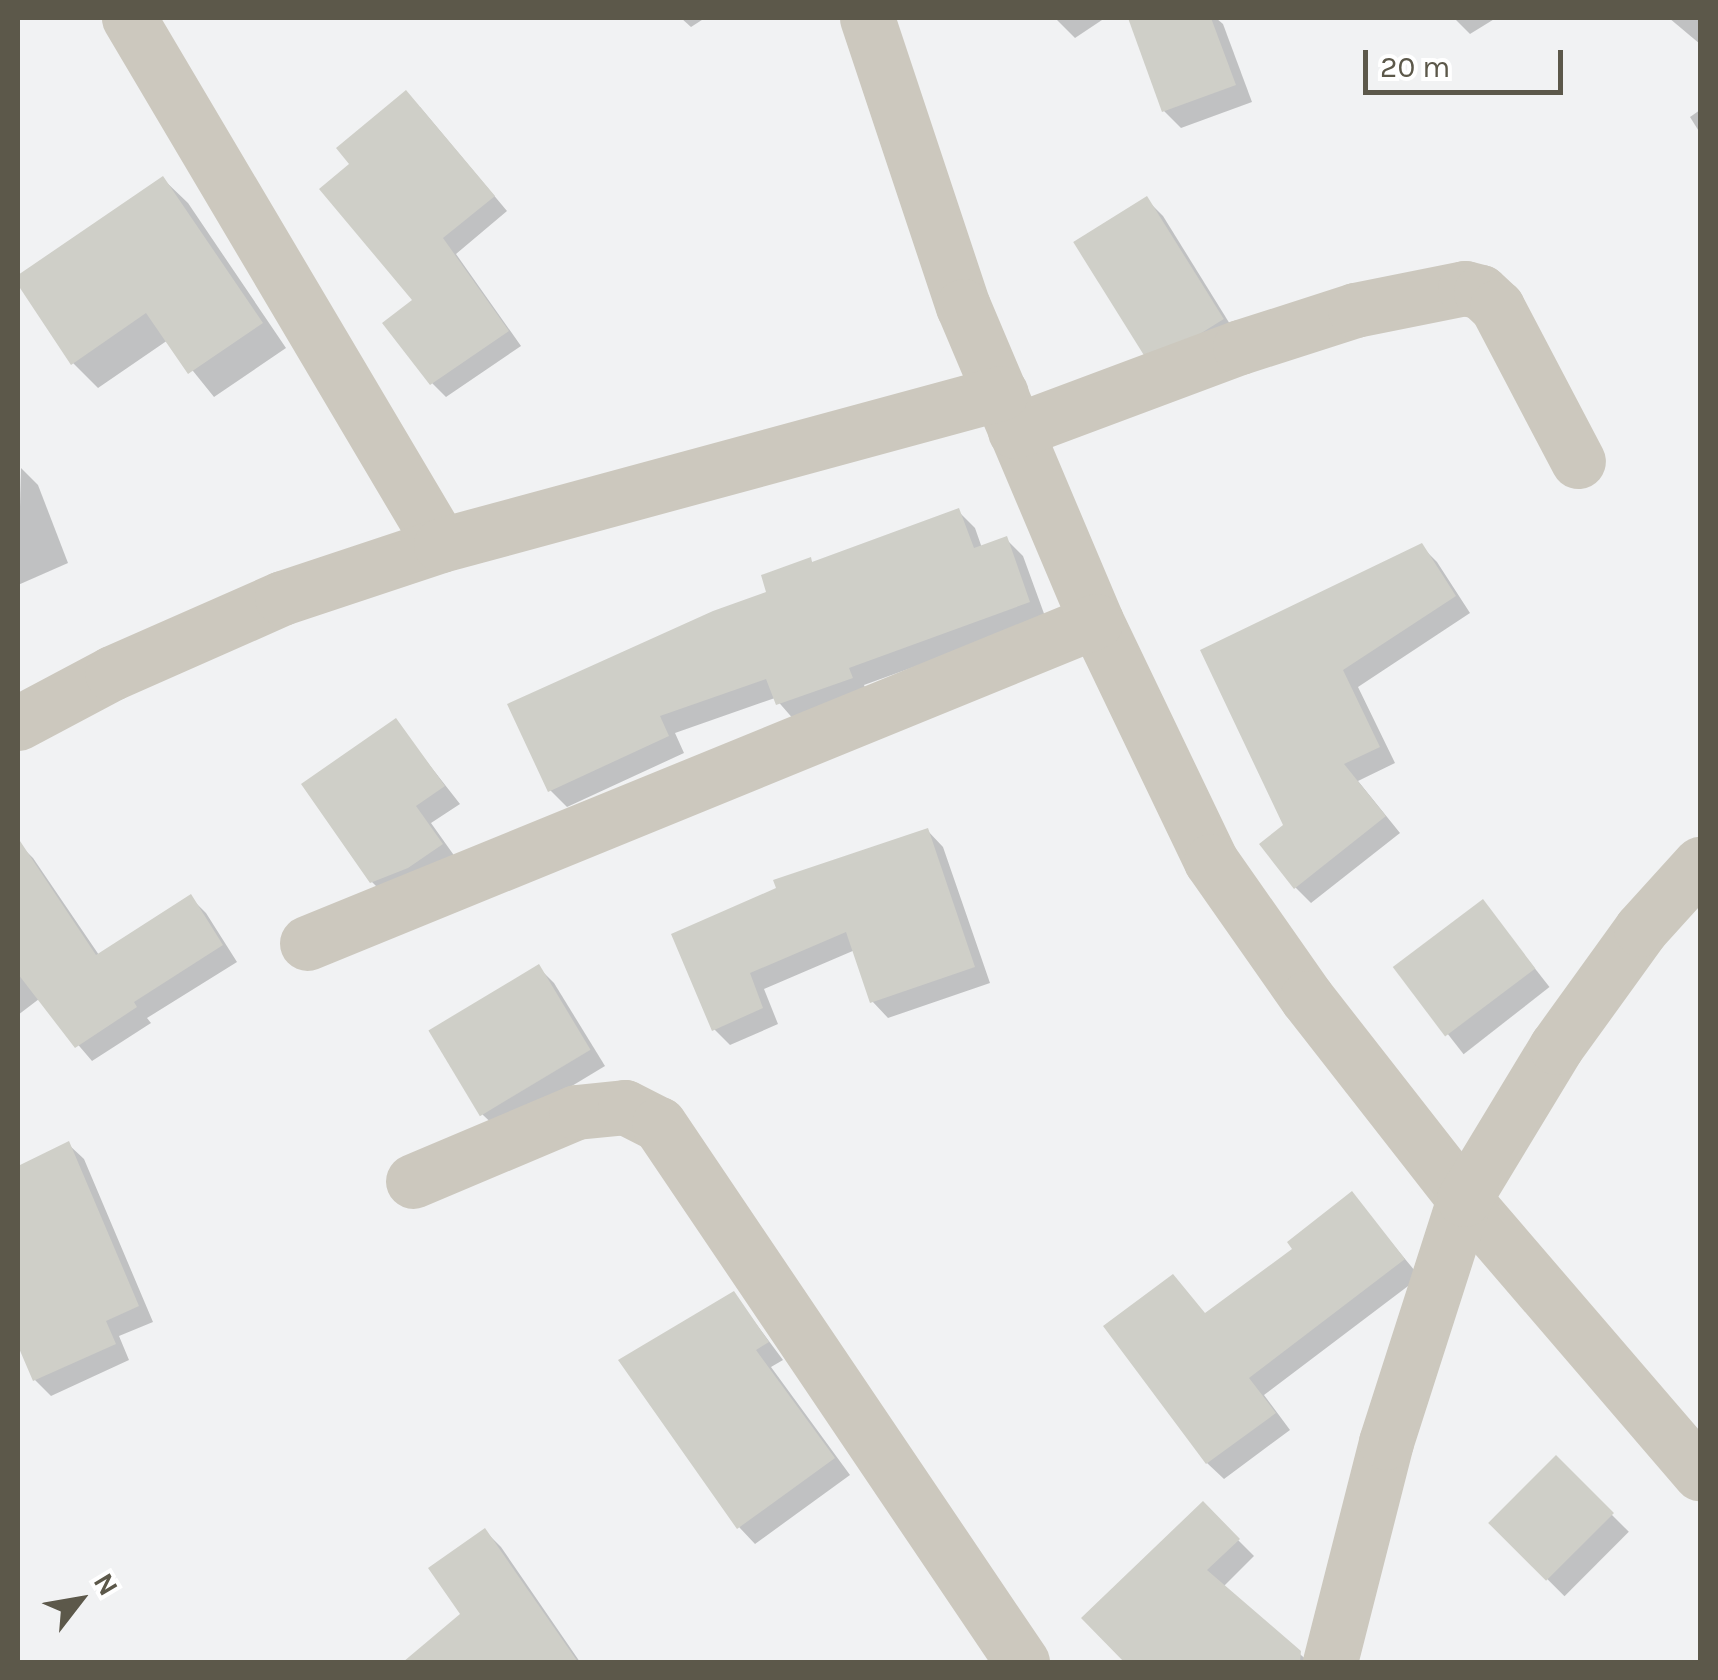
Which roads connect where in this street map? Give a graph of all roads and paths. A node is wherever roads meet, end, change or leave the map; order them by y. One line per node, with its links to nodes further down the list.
1 (129, 18): 5 (street)
2 (867, 18): 3 (street)
3 (1008, 412): 4 (street); 5 (street); 6 (street)
4 (1578, 461)
5 (441, 546): 7 (street)
6 (1096, 621): 9 (street); 11 (street)
7 (18, 723)
8 (1700, 864): 11 (street)
9 (308, 944)
10 (413, 1181): 13 (street)
11 (1464, 1199): 12 (street); 14 (street)
12 (1700, 1473)
13 (1022, 1662)
14 (1330, 1662)

